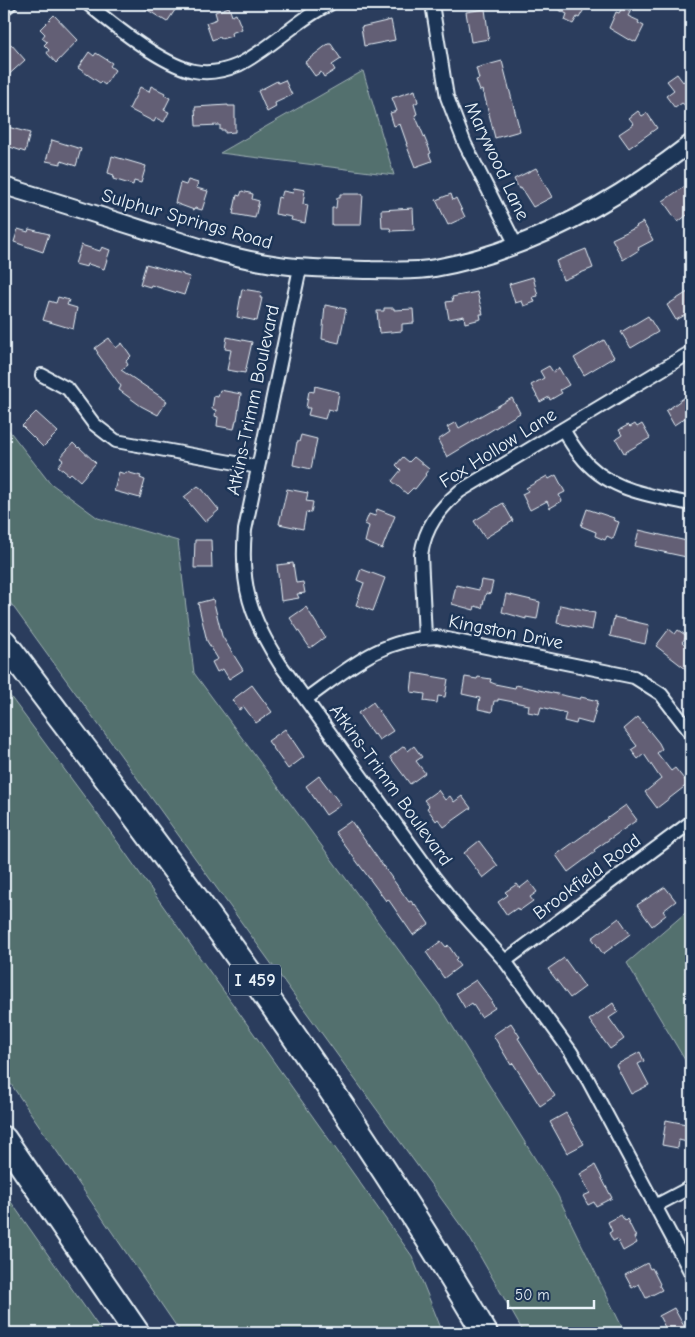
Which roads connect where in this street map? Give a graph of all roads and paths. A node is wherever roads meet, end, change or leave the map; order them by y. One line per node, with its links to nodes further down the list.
1 (10, 4): 5 (street)
2 (88, 4): 3 (street)
3 (330, 4)
4 (432, 4): 8 (street, Marywood Lane)
5 (4, 8)
6 (691, 143): 8 (street, Sulphur Springs Road)
7 (4, 186): 9 (street, Sulphur Springs Road)
8 (516, 245): 9 (street, Sulphur Springs Road)
9 (300, 268): 13 (street, Atkins-Trimm Boulevard)
10 (691, 352): 12 (street, Fox Hollow Lane)
11 (42, 375): 13 (street)
12 (563, 429): 14 (street); 15 (street, Fox Hollow Lane)
13 (258, 467): 17 (street, Atkins-Trimm Boulevard)
14 (691, 504)
15 (425, 637): 17 (street, Kingston Drive); 18 (street, Kingston Drive)
16 (4, 642): 26 (highway, I 459)
17 (306, 699): 20 (street, Atkins-Trimm Boulevard)
18 (691, 733)
19 (691, 822): 20 (street, Brookfield Road)
20 (505, 961): 23 (street, Atkins-Trimm Boulevard)
21 (4, 1139): 25 (highway)
22 (691, 1187): 23 (street)
23 (655, 1206): 24 (street, Atkins-Trimm Boulevard)
24 (691, 1273)
25 (136, 1333)
26 (485, 1333)

